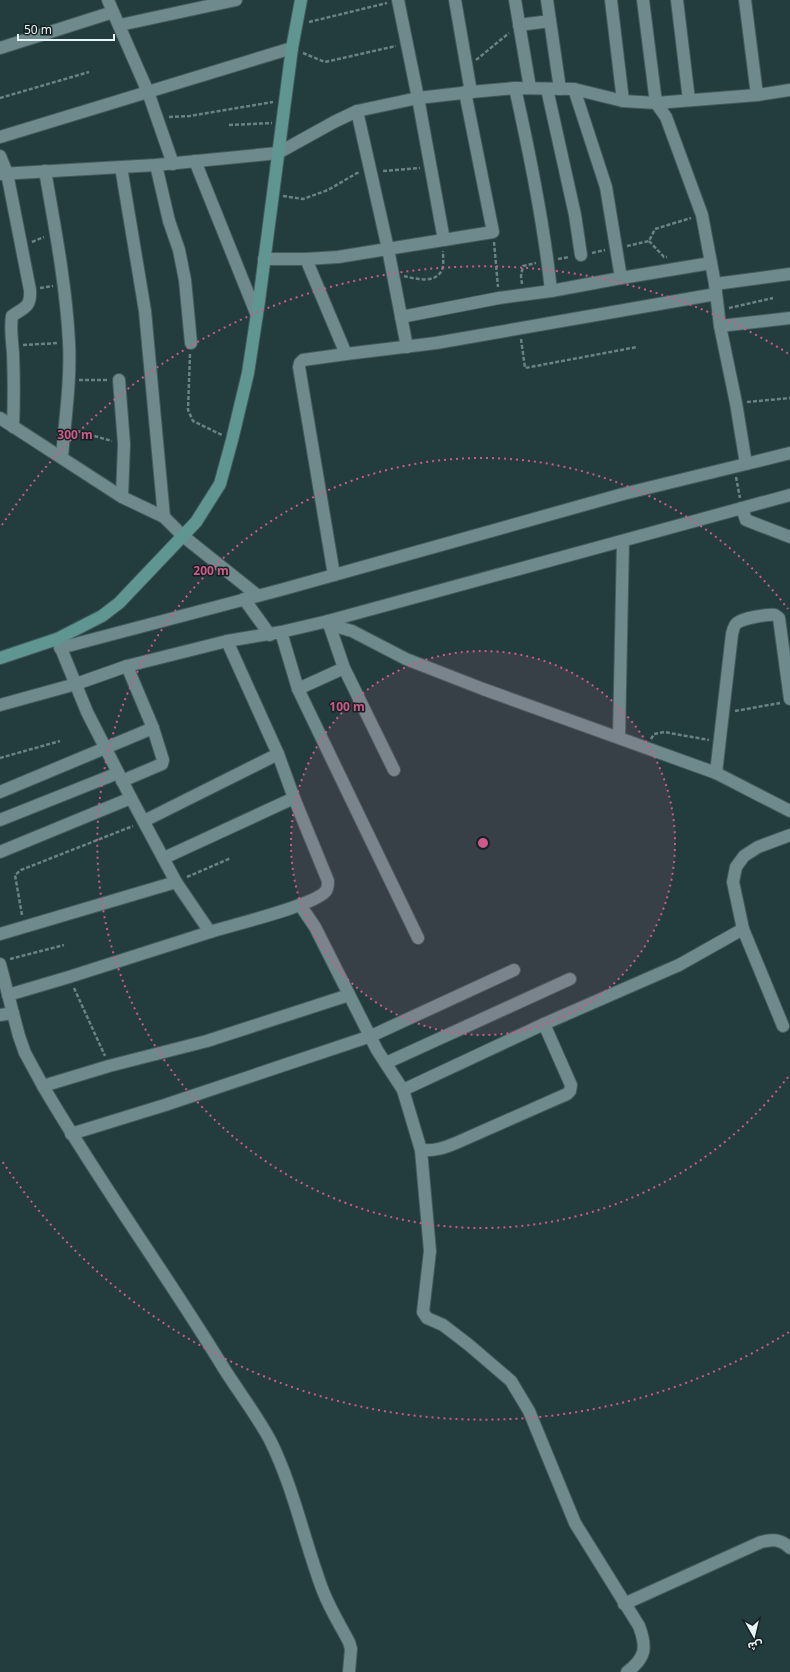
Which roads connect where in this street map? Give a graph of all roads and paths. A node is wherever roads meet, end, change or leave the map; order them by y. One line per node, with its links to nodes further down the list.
1 (108, 0): 12 (street)
2 (236, 0): 14 (street)
3 (301, 0): 15 (main road)
4 (455, 0): 20 (street)
5 (515, 0): 16 (street)
6 (547, 0): 13 (street)
7 (611, 0): 35 (street)
8 (643, 0): 36 (street)
9 (677, 0): 34 (street)
10 (746, 0): 30 (street)
11 (394, 1): 15 (path); 17 (street)
12 (113, 12): 14 (street); 18 (street)
13 (550, 21): 16 (street); 25 (street)
14 (120, 25): 28 (street)
15 (296, 25): 19 (main road)
16 (519, 25): 20 (path); 23 (street)
17 (407, 43): 19 (path); 32 (street)
18 (0, 48)
19 (292, 48): 28 (street); 33 (main road)
20 (468, 66): 29 (street)
21 (88, 72): 31 (path)
22 (514, 88): 23 (street); 29 (street); 64 (street)
23 (530, 88): 24 (street)
24 (547, 89): 25 (street); 60 (street)
25 (560, 89): 26 (street)
26 (574, 89): 35 (street); 58 (street)
27 (790, 90): 30 (street)
28 (148, 92): 37 (street); 41 (street)
29 (468, 92): 32 (street); 53 (street)
30 (757, 95): 34 (street)
31 (0, 98)
32 (418, 98): 38 (street); 55 (street)
33 (285, 100): 37 (path); 39 (main road)
34 (689, 100): 36 (street)
35 (623, 101): 36 (street)
36 (656, 103): 52 (street)
37 (154, 111): 45 (street)
38 (357, 111): 42 (street); 59 (street)
39 (282, 122): 40 (path); 42 (main road)
40 (229, 125)
41 (0, 137)
42 (278, 153): 44 (street); 51 (main road)
43 (0, 156): 49 (street)
44 (195, 161): 45 (street); 77 (street)
45 (173, 164): 46 (street)
46 (156, 166): 47 (street); 83 (street)
47 (121, 167): 48 (street); 103 (street)
48 (45, 171): 49 (street); 54 (street)
49 (3, 174): 57 (street)
50 (328, 190): 51 (path)
51 (273, 195): 62 (main road)
52 (702, 215): 56 (path); 65 (street)
53 (493, 232): 55 (street); 74 (path)
54 (56, 234): 57 (path); 69 (street)
55 (444, 240): 59 (street); 66 (path)
56 (648, 241): 58 (path); 61 (path)
57 (21, 245): 71 (street)
58 (617, 248): 68 (street)
59 (388, 249): 63 (street); 66 (street)
60 (581, 255)
61 (672, 256)
62 (264, 259): 63 (street); 77 (main road)
63 (306, 259): 87 (street)
64 (548, 261): 72 (street); 73 (path)
65 (711, 263): 68 (street); 70 (street)
66 (392, 274): 78 (street)
67 (790, 274): 70 (street)
68 (621, 278): 72 (street)
69 (63, 284): 71 (path); 82 (street)
70 (716, 289): 76 (street); 81 (street)
71 (30, 290): 84 (street)
72 (551, 291): 73 (street)
73 (522, 295): 74 (street)
74 (499, 298): 78 (street)
75 (773, 298): 76 (path)
76 (718, 310): 80 (street)
77 (256, 312): 95 (main road)
78 (401, 317): 85 (street)
79 (790, 318): 80 (street)
80 (720, 326): 91 (street)
81 (519, 328): 85 (street); 86 (path)
82 (69, 343): 84 (path); 88 (street)
83 (191, 343): 95 (path)
84 (13, 345): 93 (street)
85 (407, 347): 87 (street)
86 (637, 347)
87 (346, 354): 107 (street)
88 (68, 380): 89 (path); 94 (street)
89 (119, 380): 96 (street)
90 (790, 398): 91 (path)
91 (736, 403): 99 (street)
92 (0, 418): 93 (street)
93 (13, 427): 98 (street)
94 (64, 428): 96 (path); 98 (street)
95 (232, 440): 104 (main road)
96 (124, 444): 101 (street)
97 (790, 453): 99 (street)
98 (62, 457): 101 (street)
99 (740, 465): 102 (path); 107 (street)
100 (790, 495): 102 (street)
101 (122, 497): 103 (street)
102 (742, 508): 105 (street); 106 (street)
103 (164, 517): 104 (street)
104 (183, 536): 108 (street); 113 (main road)
105 (790, 537)
106 (623, 541): 110 (street); 123 (street)
107 (334, 576): 108 (street)
108 (257, 595): 109 (street)
109 (244, 599): 111 (street); 113 (street)
110 (329, 624): 111 (street); 116 (street); 123 (street)
111 (275, 633): 112 (street); 118 (street)
112 (227, 641): 115 (street); 128 (street)
113 (58, 643): 114 (main road); 117 (street)
114 (0, 658)
115 (127, 666): 117 (street); 122 (street)
116 (344, 668): 118 (street); 130 (street)
117 (76, 684): 120 (street); 126 (street)
118 (298, 689): 149 (street)
119 (786, 701): 121 (path); 121 (street)
120 (0, 705)
121 (723, 713): 125 (street)
122 (153, 728): 126 (street); 132 (street)
123 (619, 737): 127 (street)
124 (60, 741): 129 (path)
125 (719, 742): 127 (path); 131 (street)
126 (106, 747): 132 (street); 133 (street)
127 (647, 748): 131 (street)
128 (278, 754): 135 (street); 138 (street)
129 (0, 758)
130 (394, 770)
131 (716, 773): 136 (street)
132 (120, 777): 134 (street); 137 (street)
133 (0, 792)
134 (131, 798): 138 (street); 140 (street)
135 (294, 798): 141 (street); 144 (street)
136 (790, 811)
137 (0, 820)
138 (144, 821): 141 (street); 145 (path)
139 (790, 836): 146 (street)
140 (0, 852)
141 (164, 858): 143 (street)
142 (231, 858): 143 (path)
143 (176, 882): 145 (street); 147 (street)
144 (300, 905): 147 (street); 156 (street)
145 (24, 926): 148 (street)
146 (743, 929): 159 (street); 160 (street)
147 (210, 932): 153 (street)
148 (0, 934)
149 (418, 938)
150 (64, 945): 151 (path)
151 (4, 962): 155 (street)
152 (514, 970): 161 (street)
153 (70, 977): 155 (street); 163 (path)
154 (570, 978): 162 (street)
155 (8, 995): 157 (street)
156 (349, 995): 161 (street); 163 (street)
157 (13, 1013): 158 (street); 164 (street)
158 (0, 1015)
159 (544, 1024): 165 (street); 167 (street)
160 (784, 1026)
161 (371, 1036): 162 (street); 166 (street)
162 (386, 1063): 165 (street)
163 (109, 1066): 164 (street)
164 (43, 1086): 166 (street)
165 (403, 1090): 167 (street)
166 (71, 1134): 170 (street)
167 (421, 1150): 169 (street)
168 (790, 1548): 169 (street)
169 (624, 1604): 171 (street)
170 (349, 1672)
171 (627, 1672)

